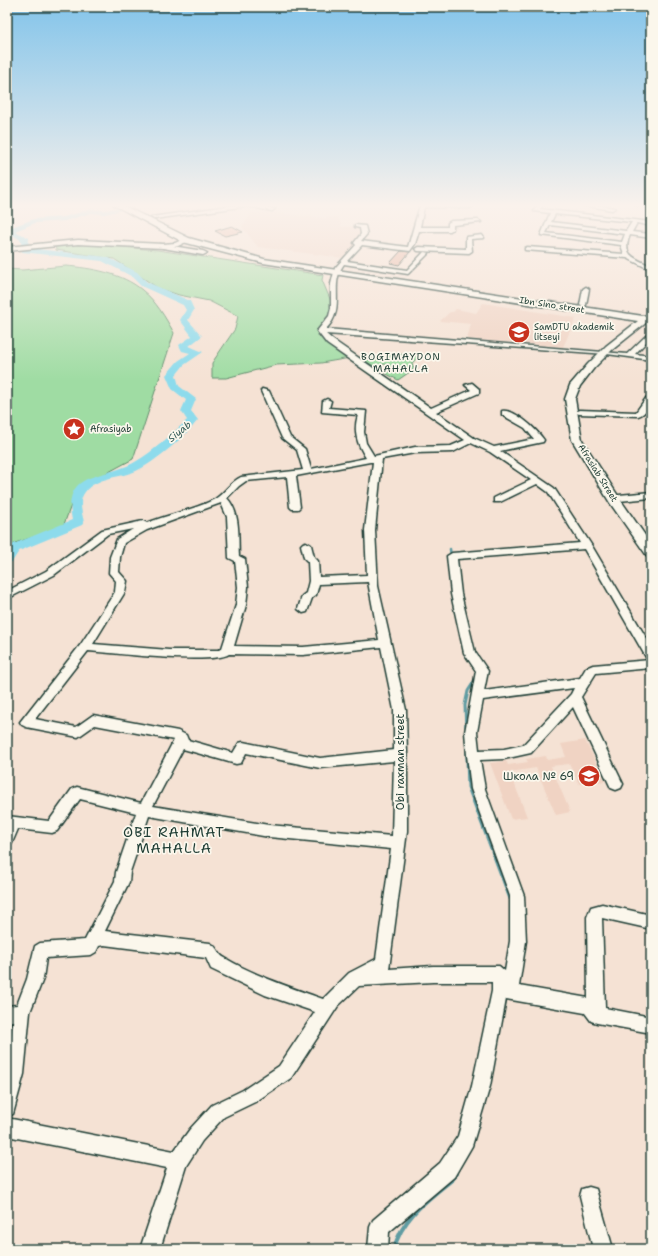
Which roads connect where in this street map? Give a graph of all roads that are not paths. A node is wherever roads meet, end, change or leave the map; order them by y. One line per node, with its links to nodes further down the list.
1 (291, 264): 5 (main road, Ibn Sino street)
2 (314, 264): 5 (main road)
3 (343, 264): 5 (street)
4 (416, 264): 5 (street)
5 (339, 268): 7 (main road, Ibn Sino street); 8 (main road, Ibn Sino street); 9 (street)
6 (586, 289): 7 (street)
7 (583, 306): 8 (main road, Ibn Sino street)
8 (650, 318): 11 (main road, Afrasiab Street)
9 (320, 331): 11 (street); 18 (street)
10 (651, 333): 12 (street)
11 (607, 354): 12 (street); 19 (main road, Afrasiab Street); 36 (main road, Afrasiab Street)
12 (629, 356): 13 (street)
13 (651, 358)
14 (469, 386): 18 (street)
15 (265, 391): 24 (street)
16 (651, 398): 19 (street)
17 (327, 401): 23 (street)
18 (430, 411): 21 (street)
19 (578, 412): 29 (main road, Afrasiab Street)
20 (505, 413): 22 (street)
21 (471, 440): 22 (street); 23 (street)
22 (493, 450): 26 (street)
23 (375, 459): 24 (street); 37 (street, Obi raxman street)
24 (308, 472): 25 (street)
25 (290, 475): 28 (street); 31 (street)
26 (538, 480): 30 (street); 35 (street)
27 (651, 495): 29 (street)
28 (222, 498): 32 (street); 43 (street)
29 (619, 498): 33 (main road, Afrasiab Street)
30 (497, 500)
31 (295, 507)
32 (156, 522): 39 (street); 42 (street)
33 (651, 542)
34 (306, 545): 38 (street)
35 (587, 546): 44 (street); 47 (street)
36 (651, 553)
37 (373, 578): 38 (street); 41 (street, Obi raxman street)
38 (314, 581): 40 (street)
39 (7, 595)
40 (303, 609)
41 (385, 643): 43 (street); 51 (street, Obi raxman street)
42 (84, 647): 43 (street); 49 (street)
43 (227, 650)
44 (651, 656)
45 (651, 664): 46 (street)
46 (584, 682): 47 (street); 48 (street)
47 (478, 696): 50 (street)
48 (575, 697): 50 (street); 52 (street)
49 (179, 743): 51 (street); 53 (street)
50 (473, 755): 60 (street)
51 (400, 756): 56 (street, Obi raxman street)
52 (616, 784)
53 (144, 810): 54 (street); 56 (street); 58 (street)
54 (10, 822): 55 (street)
55 (7, 839)
56 (398, 843): 59 (street, Obi raxman street)
57 (651, 922): 63 (street)
58 (94, 939): 61 (street); 62 (street)
59 (355, 978): 60 (street); 61 (street)
60 (505, 992): 63 (street); 70 (street)
61 (327, 1008): 67 (street)
62 (15, 1013): 65 (street)
63 (596, 1015): 64 (street)
64 (651, 1025)
65 (7, 1108)
66 (7, 1127): 67 (street)
67 (178, 1161): 69 (street)
68 (590, 1196): 71 (street)
69 (150, 1249)
70 (378, 1249)
71 (603, 1249)

